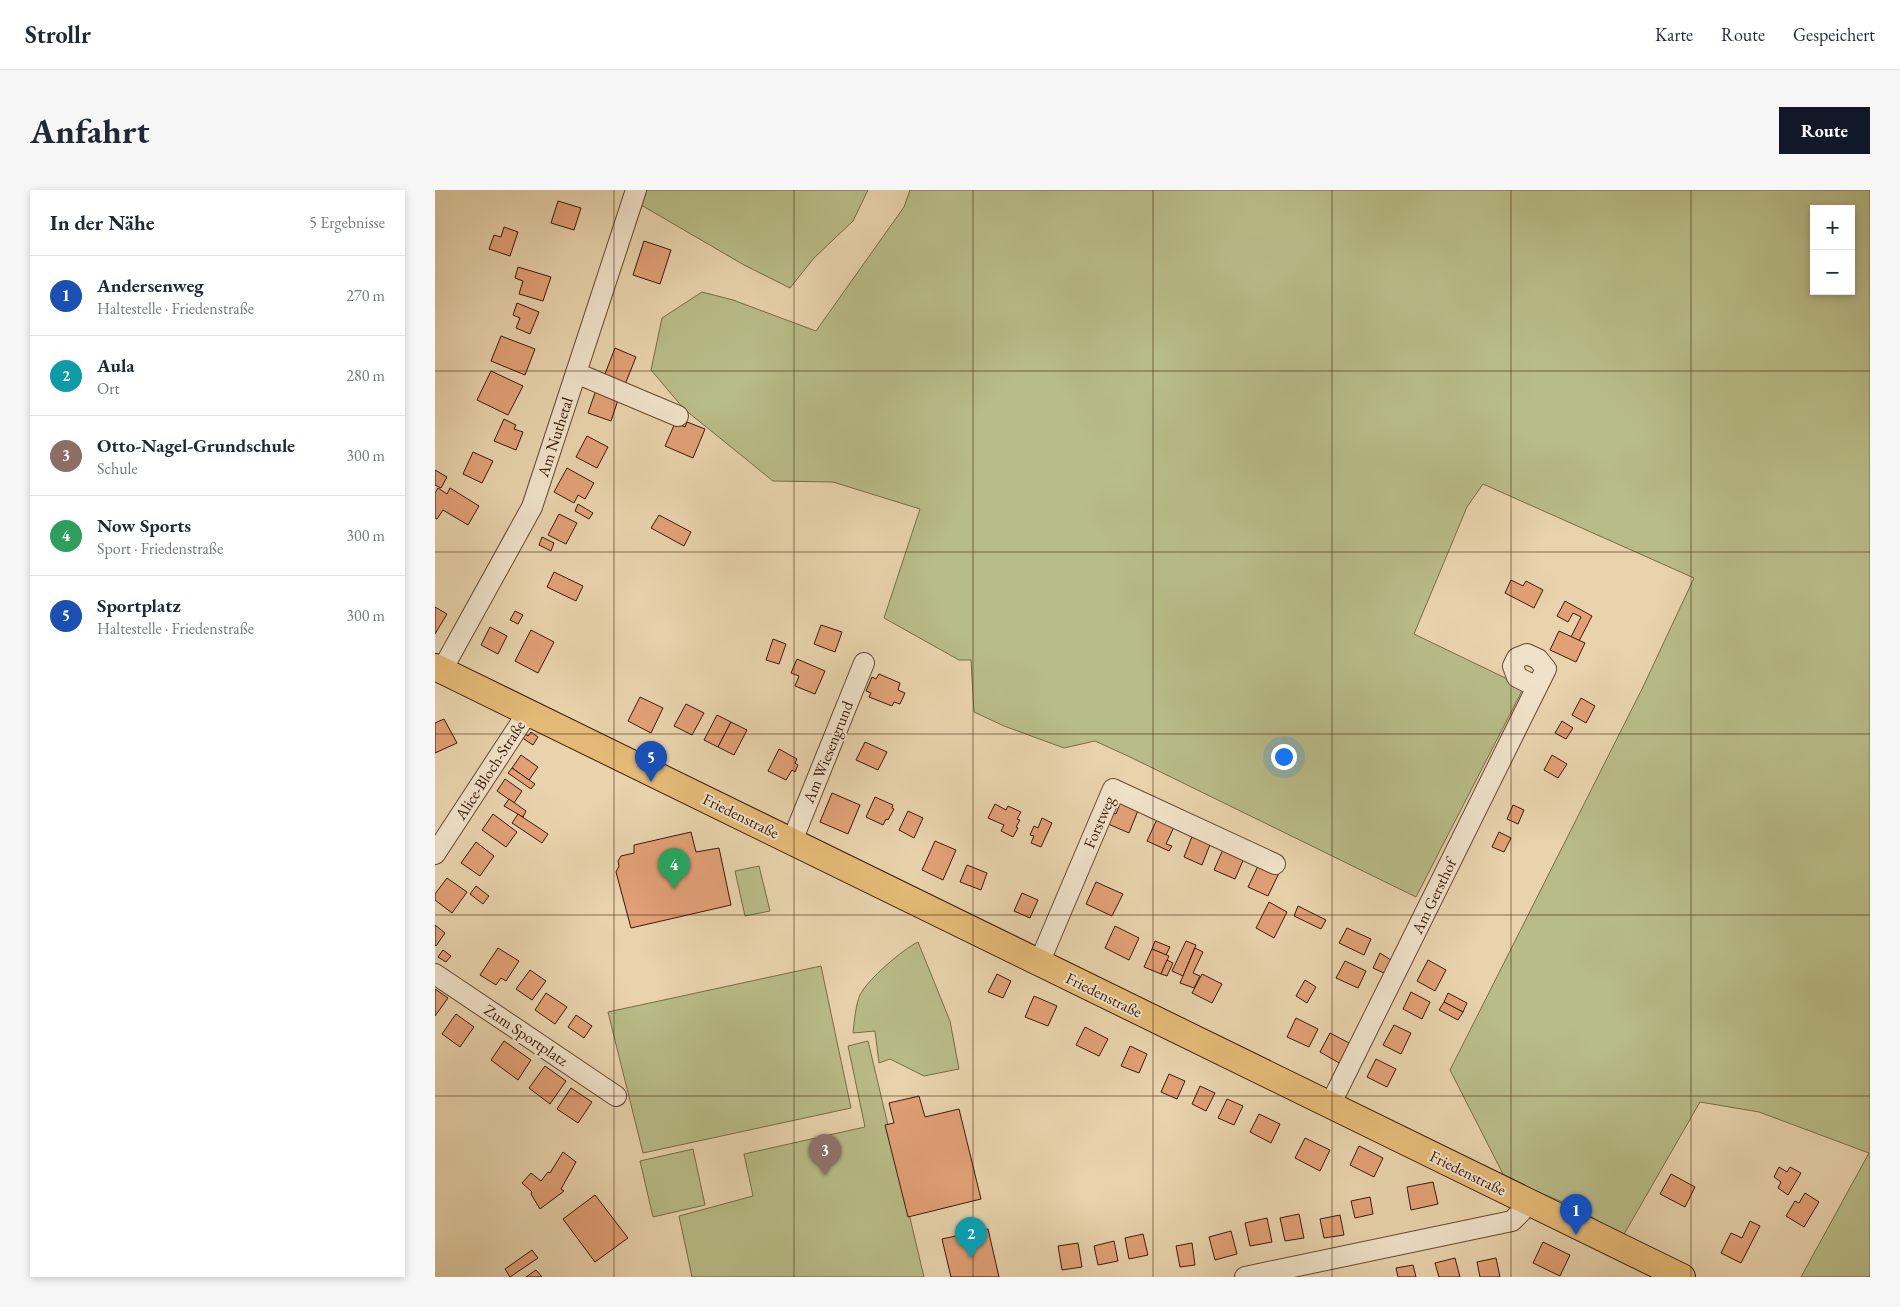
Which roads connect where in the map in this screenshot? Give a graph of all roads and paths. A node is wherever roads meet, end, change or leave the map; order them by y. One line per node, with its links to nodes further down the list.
1 (636, 190): 2 (street, Am Nuthetal)
2 (576, 373): 3 (street); 5 (street, Am Nuthetal)
3 (678, 416)
4 (864, 663): 8 (street, Am Wiesengrund)
5 (438, 668): 7 (main road, Friedenstraße)
6 (1537, 687): 14 (street, Am Gersthof)
7 (528, 712): 8 (main road, Friedenstraße); 9 (street, Alice-Bloch-Straße)
8 (792, 841): 11 (main road, Friedenstraße)
9 (435, 854)
10 (1275, 864): 11 (street, Forstweg)
11 (1039, 963): 14 (main road, Friedenstraße)
12 (435, 974): 13 (street, Zum Sportplatz)
13 (616, 1096)
14 (1330, 1105): 15 (main road, Friedenstraße)
15 (1526, 1201): 16 (street); 17 (main road, Friedenstraße)
16 (1245, 1277)
17 (1682, 1277)

